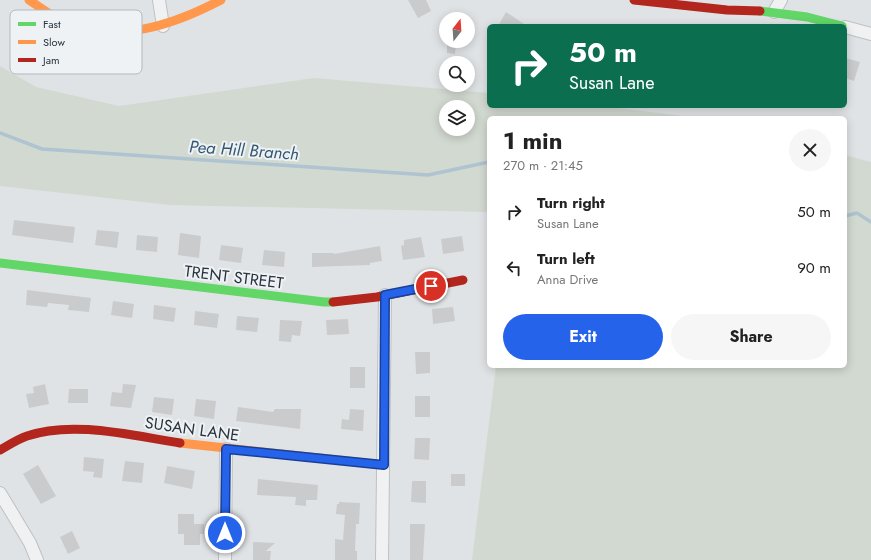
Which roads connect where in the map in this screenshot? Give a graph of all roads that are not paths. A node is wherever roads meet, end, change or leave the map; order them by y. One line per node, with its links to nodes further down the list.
1 (29, 0): 6 (street)
2 (159, 0): 9 (street)
3 (221, 0): 9 (street)
4 (634, 0): 7 (street)
5 (780, 0): 7 (street)
6 (45, 10)
7 (774, 12): 8 (street)
8 (836, 24)
9 (163, 26): 11 (street)
10 (847, 27): 12 (street)
11 (142, 31)
12 (871, 34)
13 (0, 263): 15 (street, TRENT STREET)
14 (463, 280): 15 (street, TRENT STREET)
15 (385, 295): 18 (street)
16 (226, 449): 17 (street, SUSAN LANE); 18 (street, SUSAN LANE); 21 (street)
17 (0, 450)
18 (384, 465): 22 (street)
19 (0, 494): 20 (street)
20 (37, 560)
21 (225, 560)
22 (382, 560)

